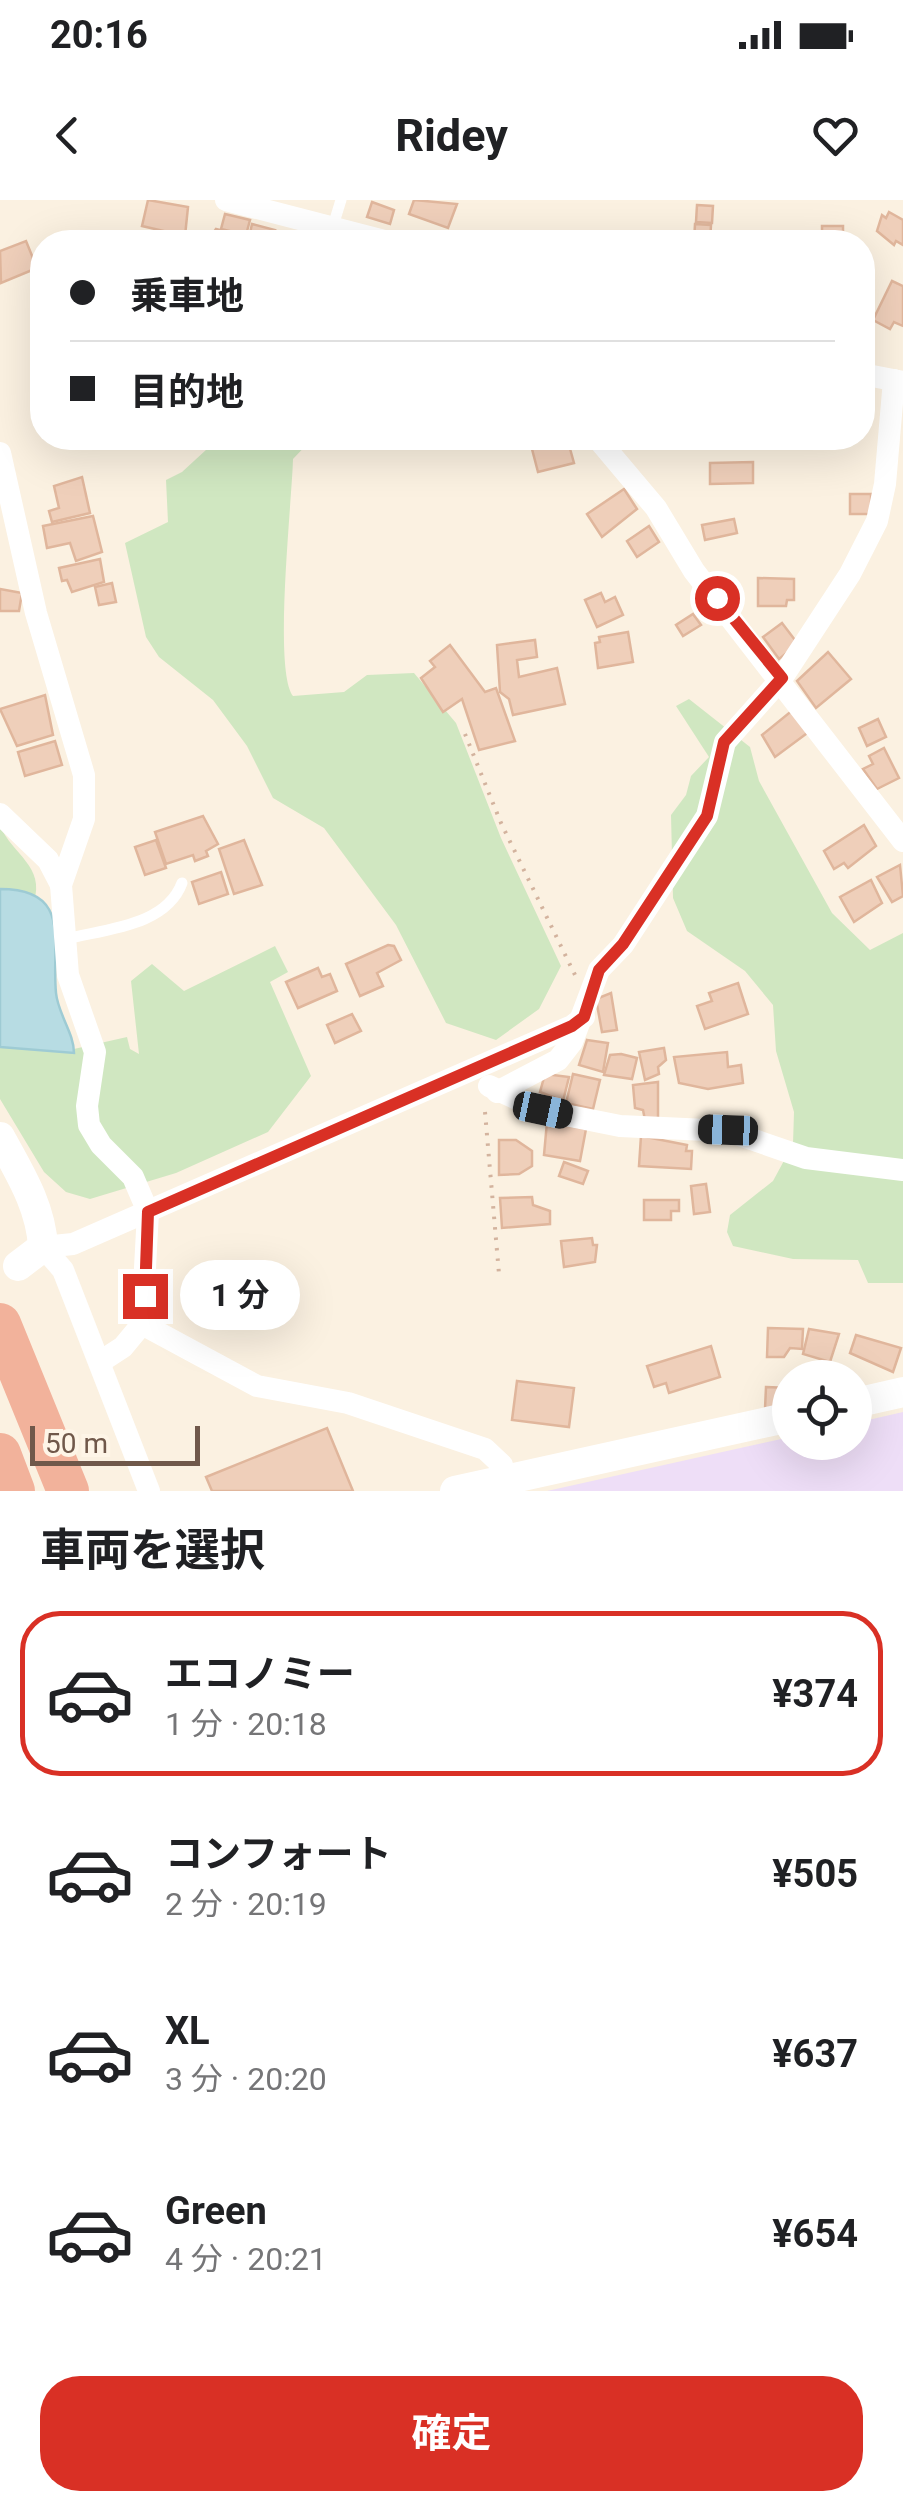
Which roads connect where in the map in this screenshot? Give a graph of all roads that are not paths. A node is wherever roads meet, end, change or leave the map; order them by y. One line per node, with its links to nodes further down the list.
1 (226, 200): 3 (street)
2 (341, 200): 3 (lane)
3 (333, 226): 4 (street)
4 (347, 230)
5 (899, 381): 8 (street)
6 (607, 450): 8 (street)
7 (0, 453): 12 (street)
8 (782, 678): 10 (street); 14 (street)
9 (0, 814): 12 (street)
10 (903, 841)
11 (182, 882): 13 (lane)
12 (61, 885): 13 (street)
13 (66, 939): 18 (street)
14 (586, 1006): 15 (street); 15 (street)
15 (484, 1081): 17 (street); 18 (street)
16 (0, 1138): 19 (street)
17 (903, 1170)
18 (148, 1212): 19 (street); 22 (street)
19 (43, 1247): 20 (street); 23 (street)
20 (18, 1266)
21 (0, 1324): 30 (highway)
22 (142, 1324): 23 (street); 28 (street)
23 (100, 1362): 31 (street)
24 (903, 1392): 25 (street)
25 (872, 1399)
26 (772, 1421): 28 (street)
27 (0, 1454): 29 (highway)
28 (505, 1480): 32 (street)
29 (14, 1491)
30 (68, 1491)
31 (149, 1491)
32 (455, 1491)

